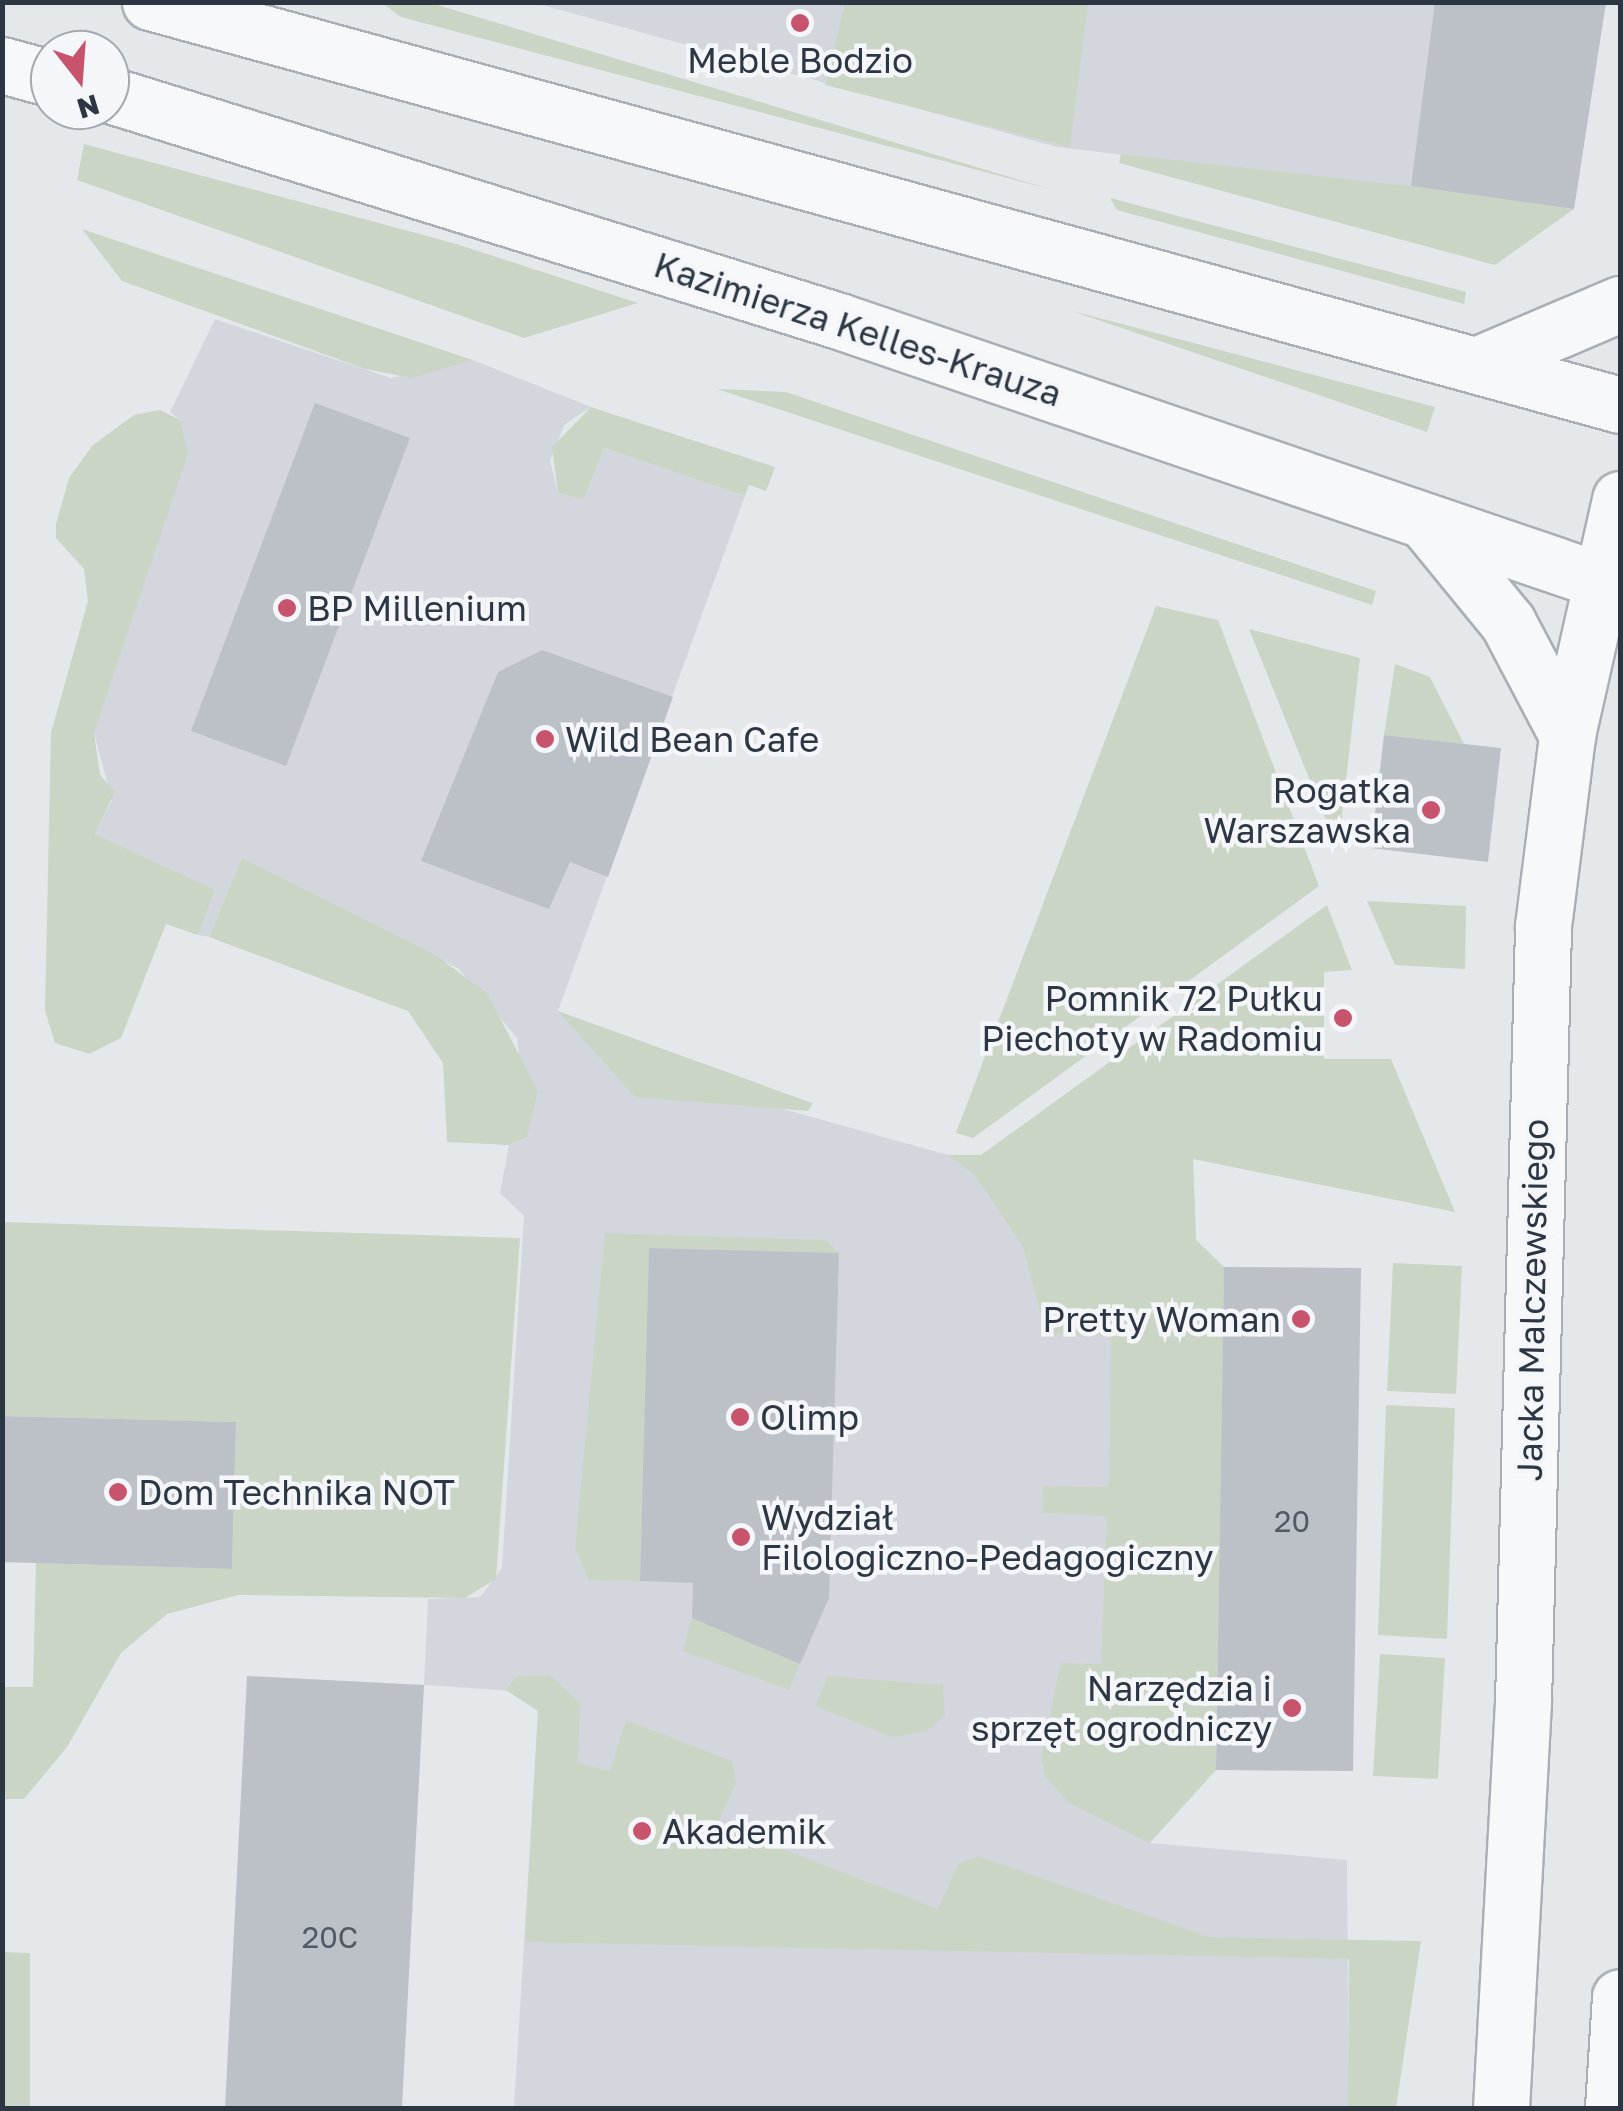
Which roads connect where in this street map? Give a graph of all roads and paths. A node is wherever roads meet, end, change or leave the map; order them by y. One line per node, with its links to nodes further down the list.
1 (150, 2): 2 (street)
2 (302, 22): 7 (street)
3 (2, 65): 4 (street)
4 (30, 73)
5 (130, 101): 10 (street, Kazimierza Kelles-Krauza)
6 (1620, 304): 7 (street)
7 (1476, 364): 8 (street)
8 (1620, 404)
9 (1620, 499): 11 (street, Jacka Malczewskiego)
10 (1428, 525): 11 (street, Kazimierza Kelles-Krauza); 12 (street)
11 (1611, 583): 12 (street, Jacka Malczewskiego)
12 (1567, 735): 14 (street, Jacka Malczewskiego)
13 (1620, 1997): 15 (street)
14 (1501, 2108)
15 (1613, 2108)

